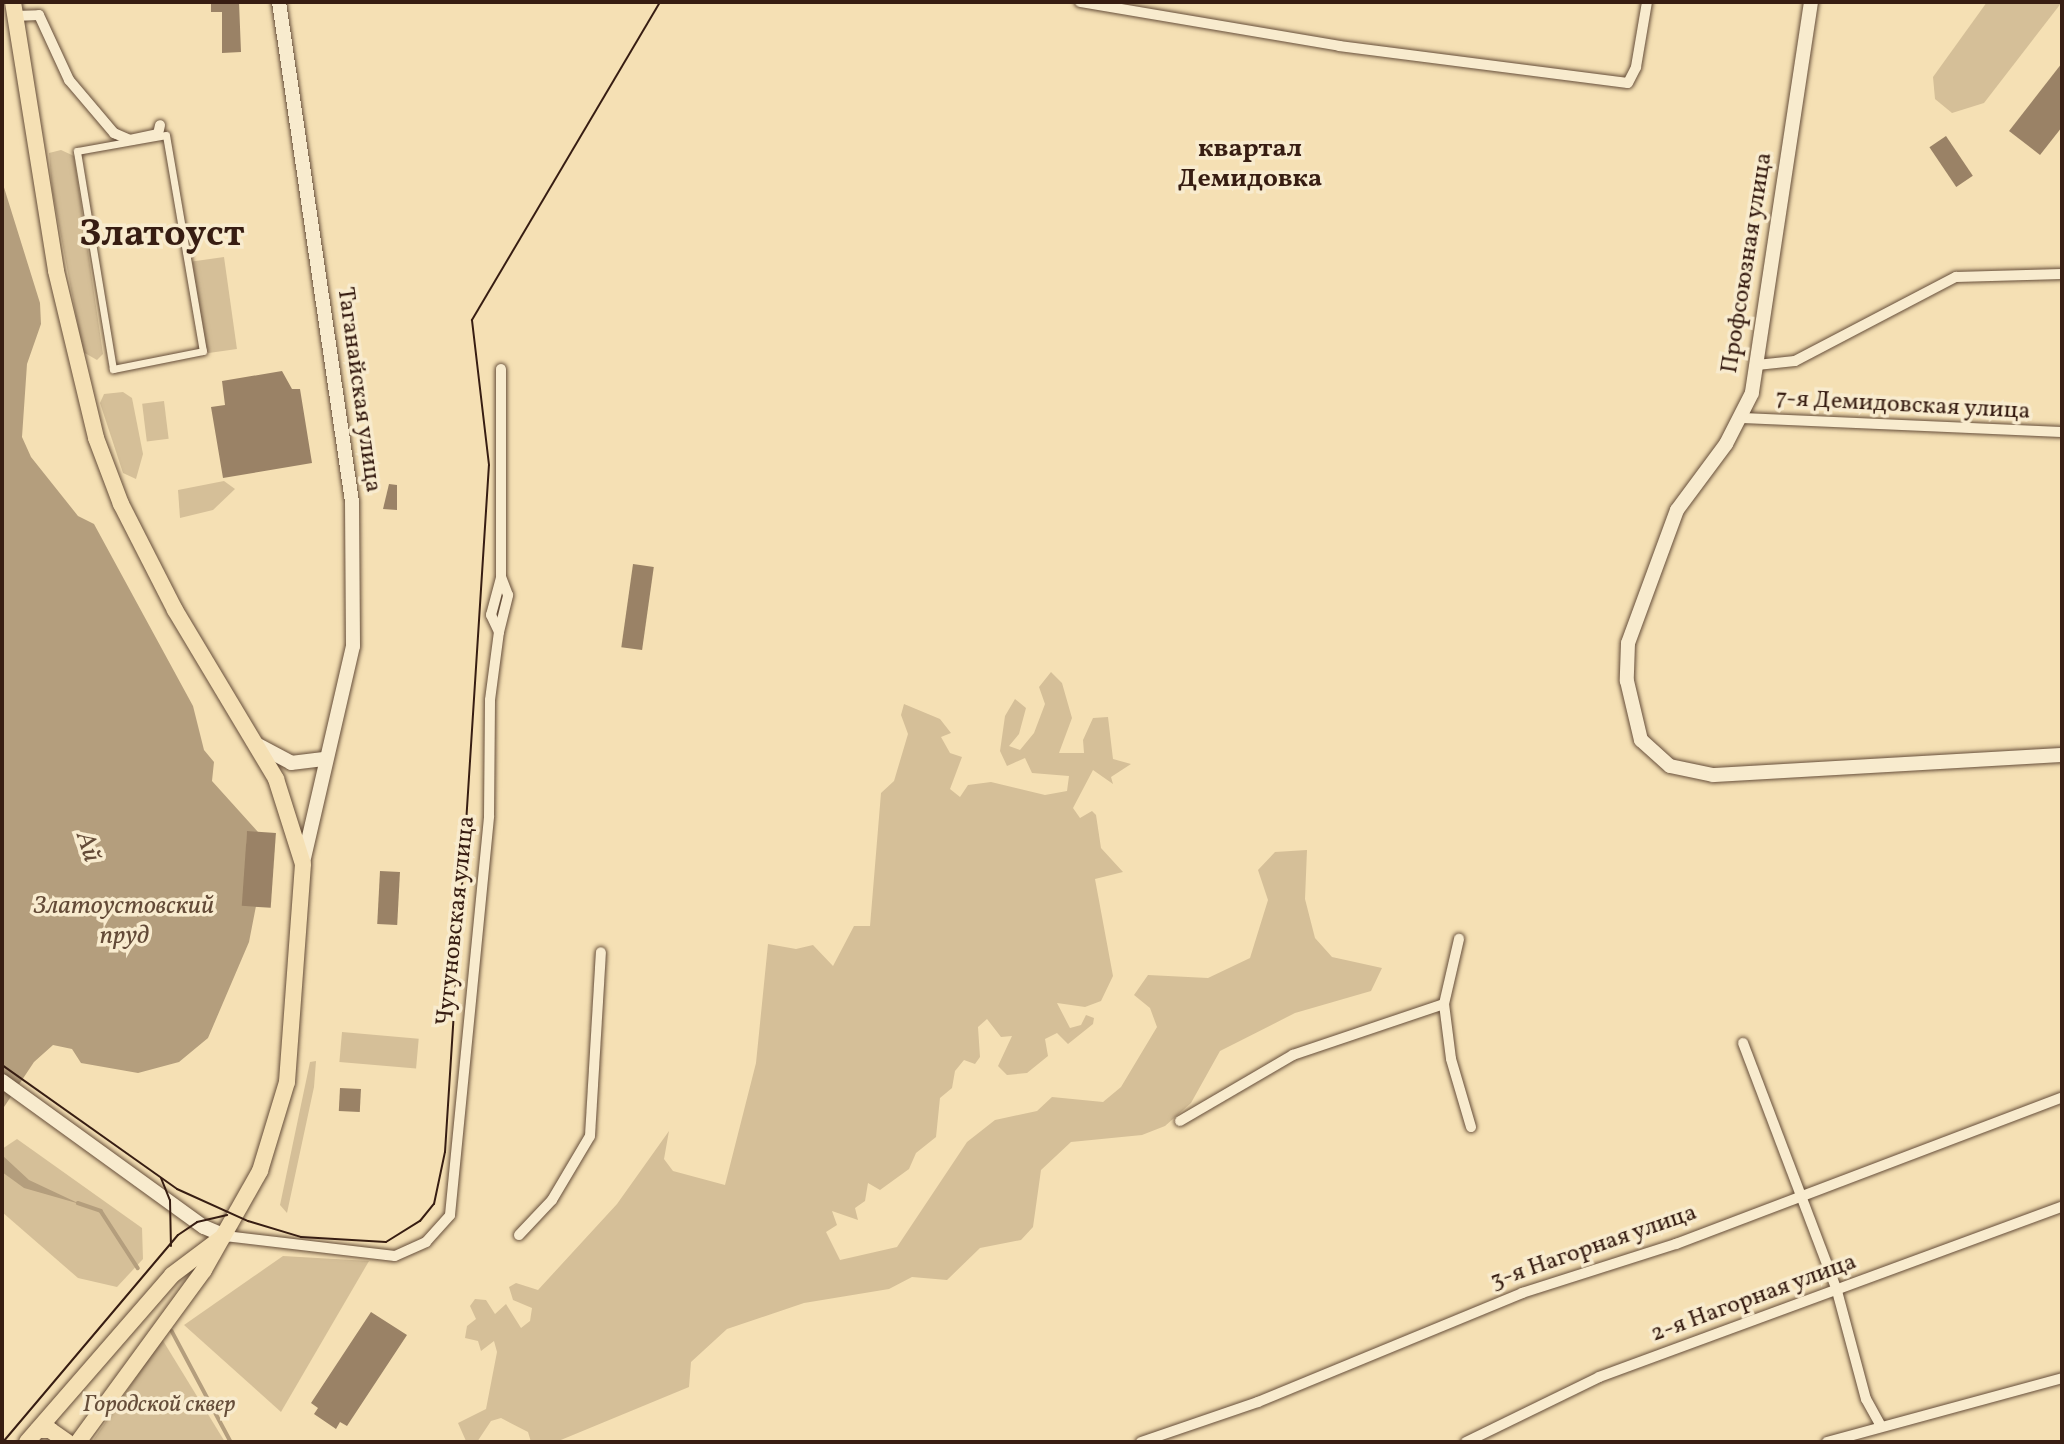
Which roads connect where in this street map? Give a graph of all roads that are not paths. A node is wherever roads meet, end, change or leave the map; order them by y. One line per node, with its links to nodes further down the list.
1 (279, 2): 15 (main road, Таганайская улица)
2 (1080, 2): 3 (street)
3 (1647, 2)
4 (1811, 2): 8 (main road, Профсоюзная улица)
5 (13, 9): 6 (street); 13 (main road)
6 (160, 125)
7 (2062, 274): 8 (street)
8 (1757, 365): 11 (main road, Профсоюзная улица)
9 (113, 369): 9 (street)
10 (500, 369): 27 (street, Чугуновская улица)
11 (1742, 418): 12 (street, 7-я Демидовская улица); 14 (main road, Профсоюзная улица)
12 (2062, 432)
13 (254, 743): 15 (main road); 16 (main road)
14 (2062, 755)
15 (326, 759): 16 (main road, Таганайская улица)
16 (303, 864): 27 (main road)
17 (1459, 939): 19 (street)
18 (601, 952): 28 (street)
19 (1444, 1003): 23 (street); 24 (street)
20 (1743, 1043): 25 (street)
21 (2, 1082): 27 (main road)
22 (2062, 1097): 25 (street, 3-я Нагорная улица)
23 (1180, 1121)
24 (1471, 1127)
25 (1800, 1198): 29 (street); 35 (street, 3-я Нагорная улица)
26 (2062, 1207): 29 (street, 2-я Нагорная улица)
27 (225, 1236): 32 (main road); 34 (main road)
28 (519, 1236)
29 (1837, 1291): 31 (street); 36 (street, 2-я Нагорная улица)
30 (2062, 1378): 31 (street)
31 (1880, 1424): 37 (street)
32 (33, 1436): 33 (main road)
33 (67, 1442)
34 (78, 1442)
35 (1141, 1442)
36 (1466, 1442)
37 (1827, 1442)

